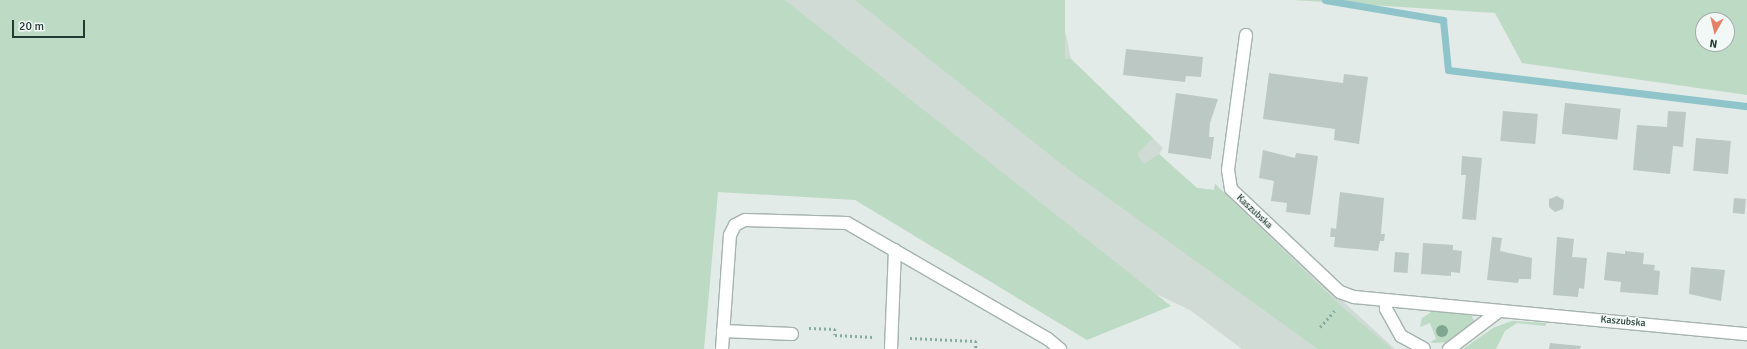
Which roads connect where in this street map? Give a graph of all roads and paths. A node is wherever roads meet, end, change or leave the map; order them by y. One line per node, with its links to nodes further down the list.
1 (1246, 35): 3 (street, Kaszubska)
2 (895, 250): 5 (street); 9 (street); 10 (street)
3 (1386, 300): 4 (street, Kaszubska); 11 (street)
4 (1500, 311): 7 (street, Kaszubska); 12 (street)
5 (723, 332): 6 (street); 8 (street)
6 (792, 334)
7 (1747, 334)
8 (722, 349)
9 (891, 349)
10 (1060, 349)
11 (1424, 349)
12 (1449, 349)

